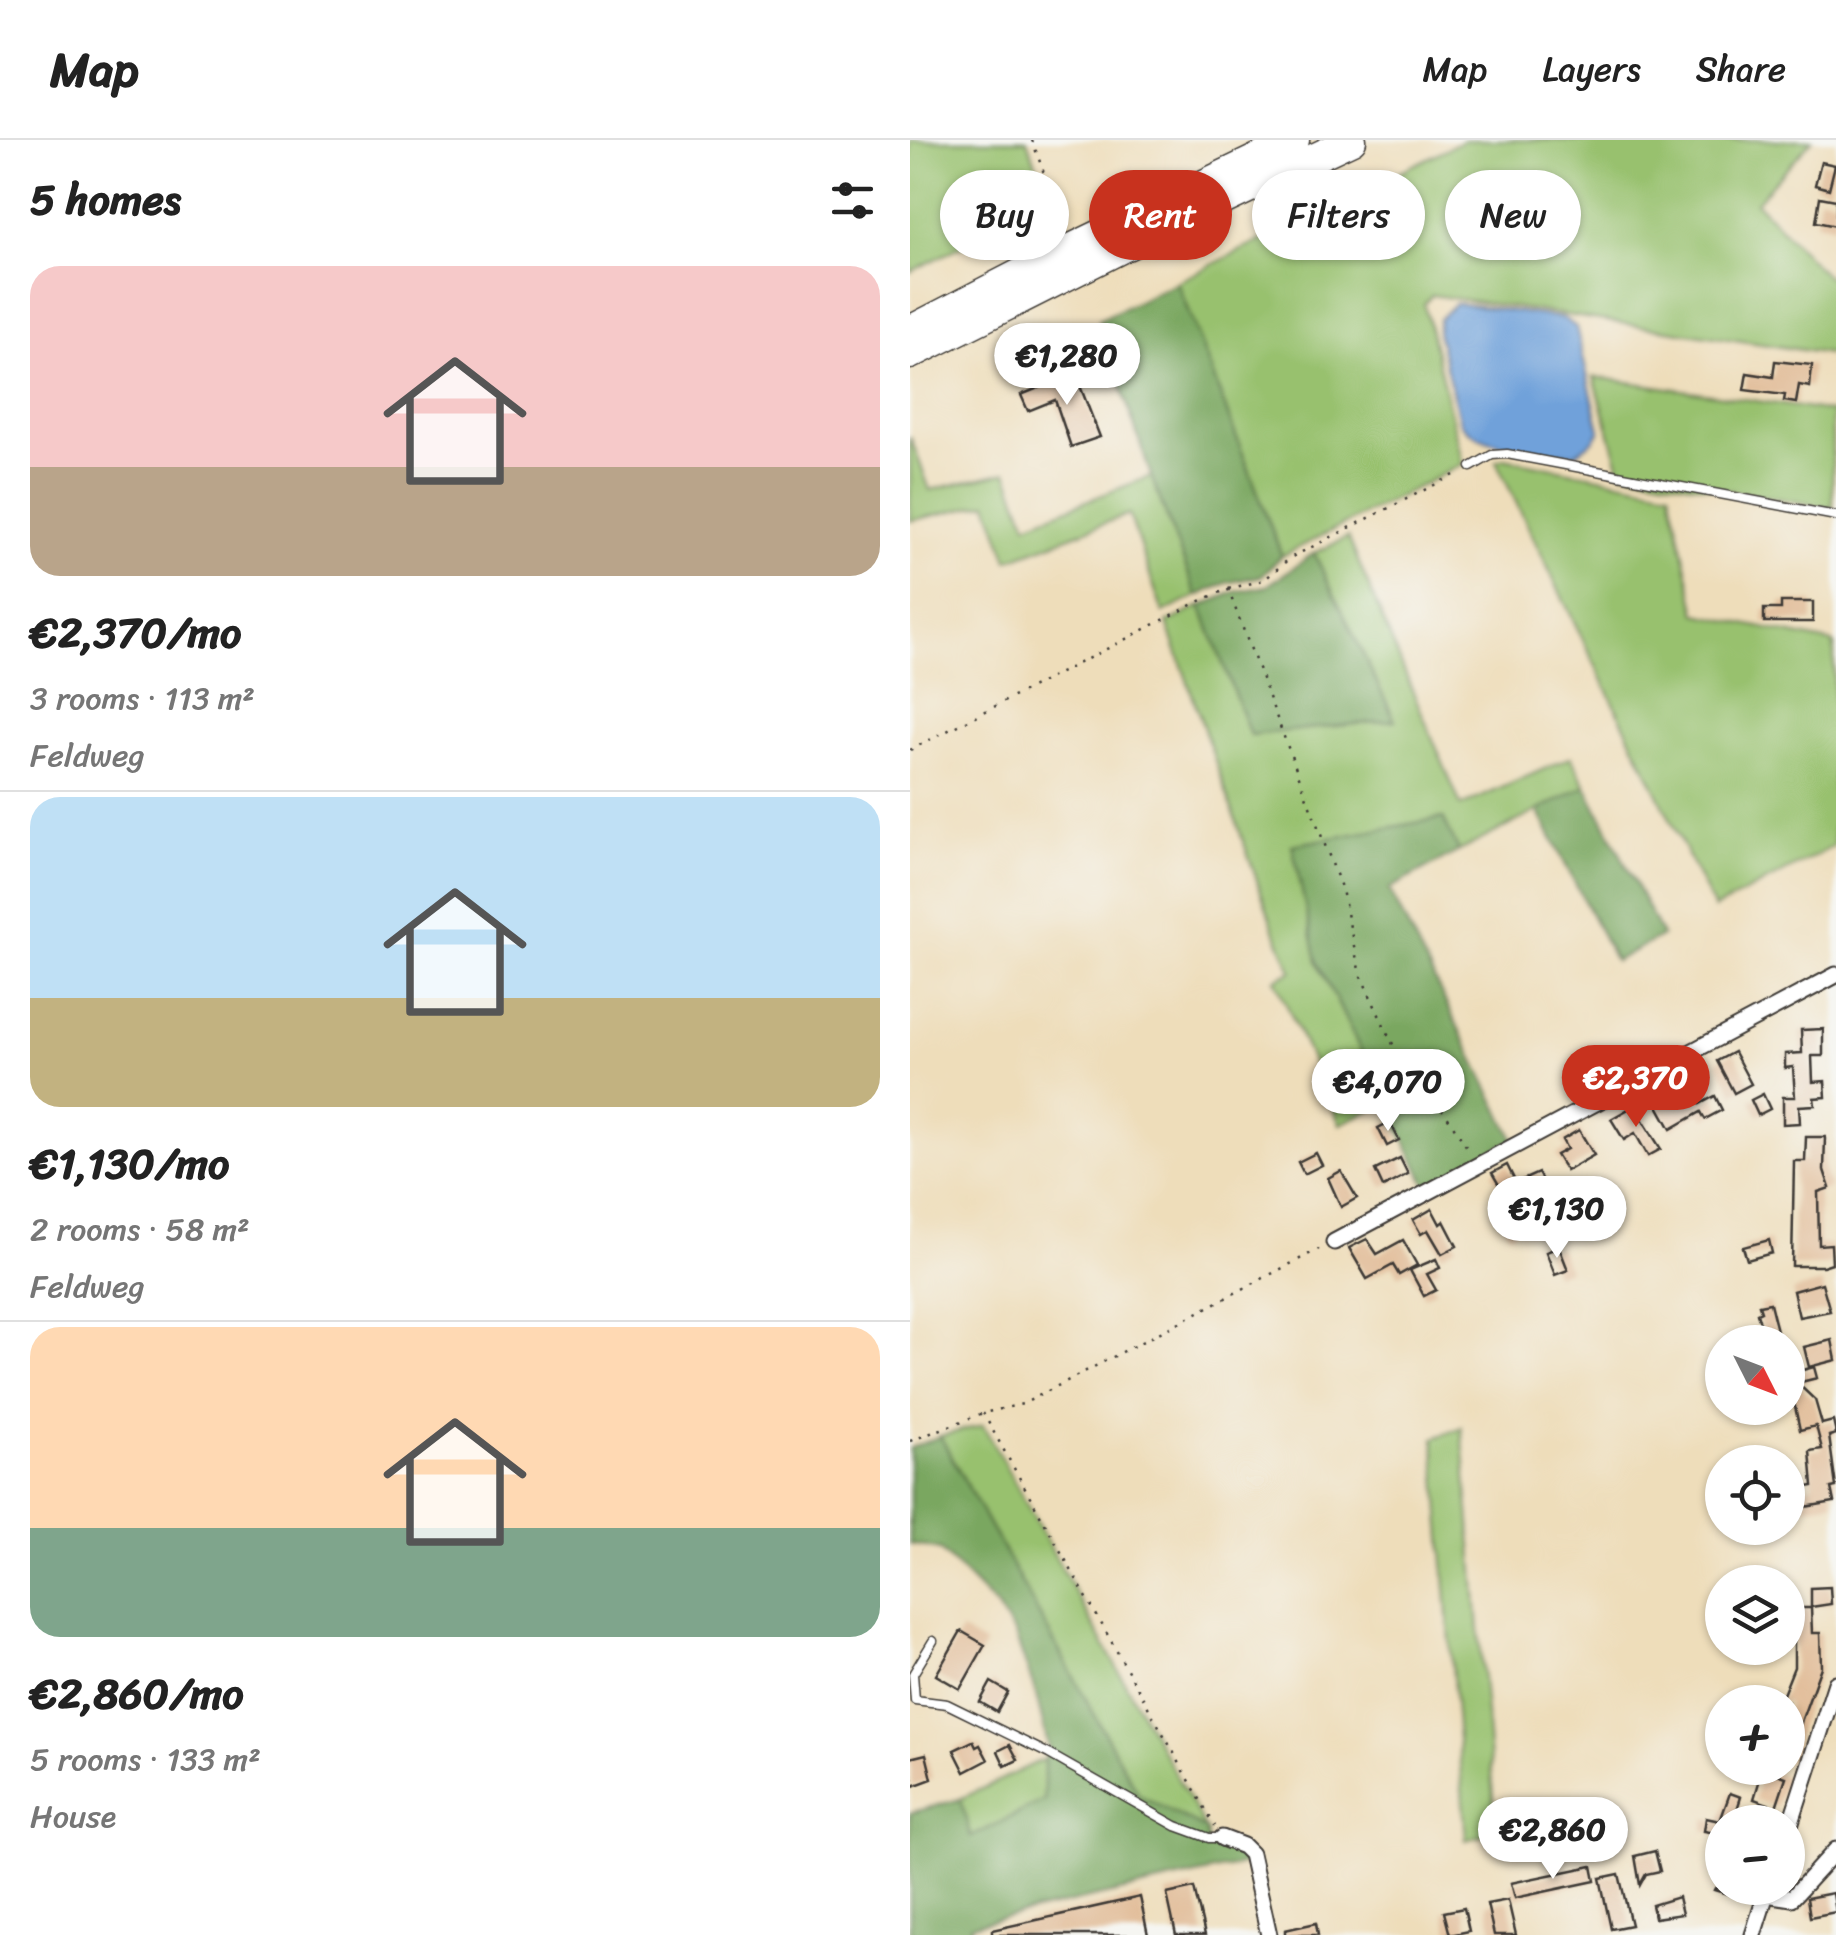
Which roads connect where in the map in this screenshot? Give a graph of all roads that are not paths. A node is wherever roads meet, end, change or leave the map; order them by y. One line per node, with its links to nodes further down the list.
1 (1295, 140): 3 (highway)
2 (1352, 140): 4 (highway)
3 (910, 330)
4 (910, 355)
5 (1471, 466): 6 (lane)
6 (1836, 516)
7 (1836, 976): 8 (street)
8 (1334, 1242)
9 (933, 1641): 12 (lane)
10 (1836, 1683): 11 (street)
11 (1796, 1805)
12 (1222, 1838): 16 (street)
13 (1836, 1850): 14 (street)
14 (1805, 1884)
15 (1763, 1905): 17 (street)
16 (1268, 1935)
17 (1753, 1935)

